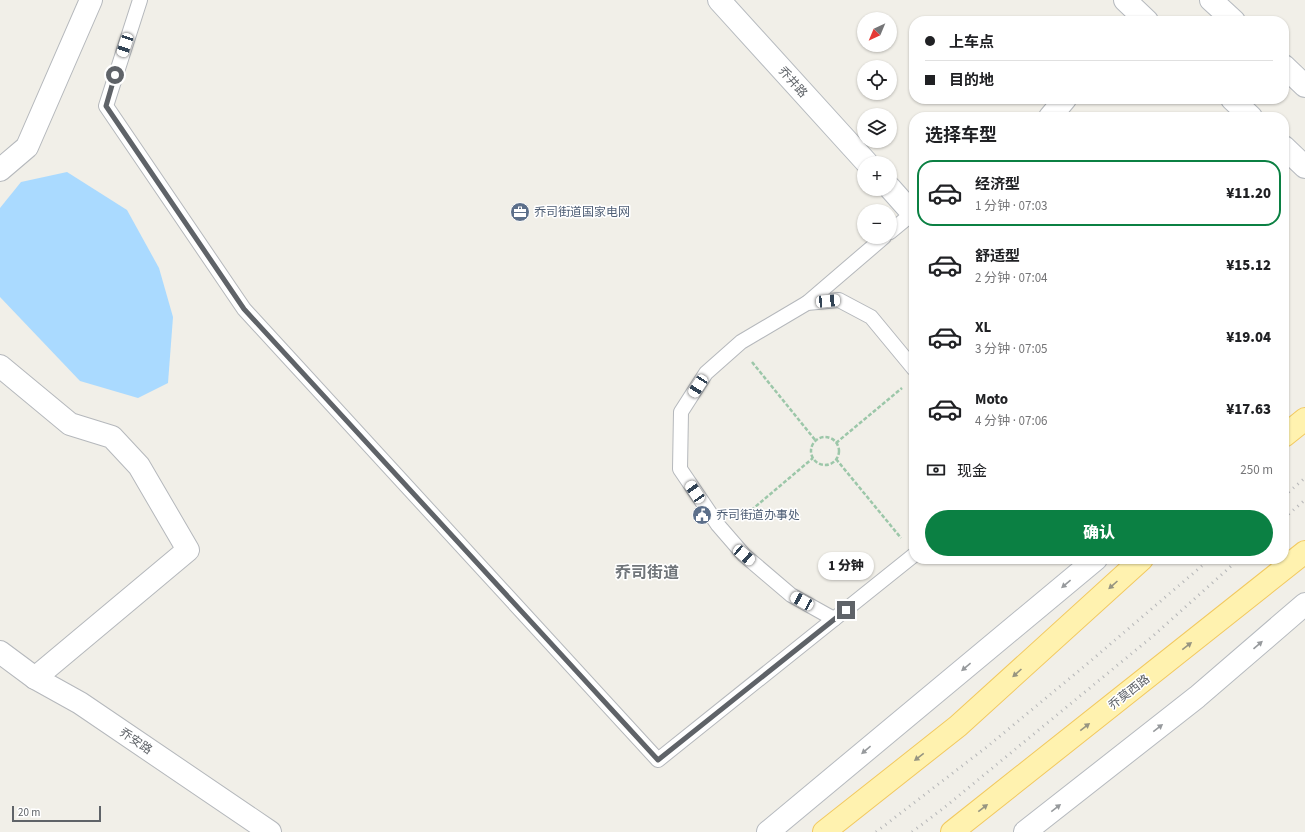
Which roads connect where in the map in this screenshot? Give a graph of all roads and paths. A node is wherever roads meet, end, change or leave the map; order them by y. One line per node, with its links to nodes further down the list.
1 (91, 0): 15 (street)
2 (140, 0): 39 (lane)
3 (720, 0): 13 (street, 乔井路)
4 (1211, 0): 5 (street)
5 (1229, 16)
6 (1289, 70): 7 (street)
7 (1304, 84)
8 (1061, 104): 10 (street)
9 (1237, 104): 11 (street)
10 (1054, 112)
11 (1246, 112)
12 (1289, 152): 14 (street)
13 (861, 156)
14 (1305, 167)
15 (0, 170)
16 (897, 196): 17 (street)
17 (909, 209)
18 (909, 217): 19 (lane)
19 (897, 227)
20 (876, 244): 21 (lane)
21 (807, 303): 22 (lane); 23 (lane)
22 (742, 342): 28 (path); 32 (lane)
23 (909, 363)
24 (0, 366): 41 (street)
25 (908, 383): 29 (path)
26 (1305, 419): 27 (main road)
27 (1289, 432)
28 (816, 441): 29 (path); 30 (path)
29 (836, 443): 31 (path)
30 (814, 458): 31 (path); 32 (path)
31 (836, 459): 33 (path)
32 (726, 534): 39 (lane)
33 (906, 544)
34 (1305, 552): 45 (main road, 乔莫西路, one-way to 34)
35 (909, 559): 39 (lane)
36 (1090, 564): 43 (street, one-way to 43)
37 (1136, 564): 44 (main road, one-way to 44)
38 (1305, 604): 46 (street, one-way to 38)
39 (834, 619)
40 (0, 652): 41 (street, 乔安路)
41 (35, 678): 42 (street, 乔安路)
42 (270, 832)
43 (768, 832)
44 (824, 832)
45 (952, 832)
46 (1025, 832)

